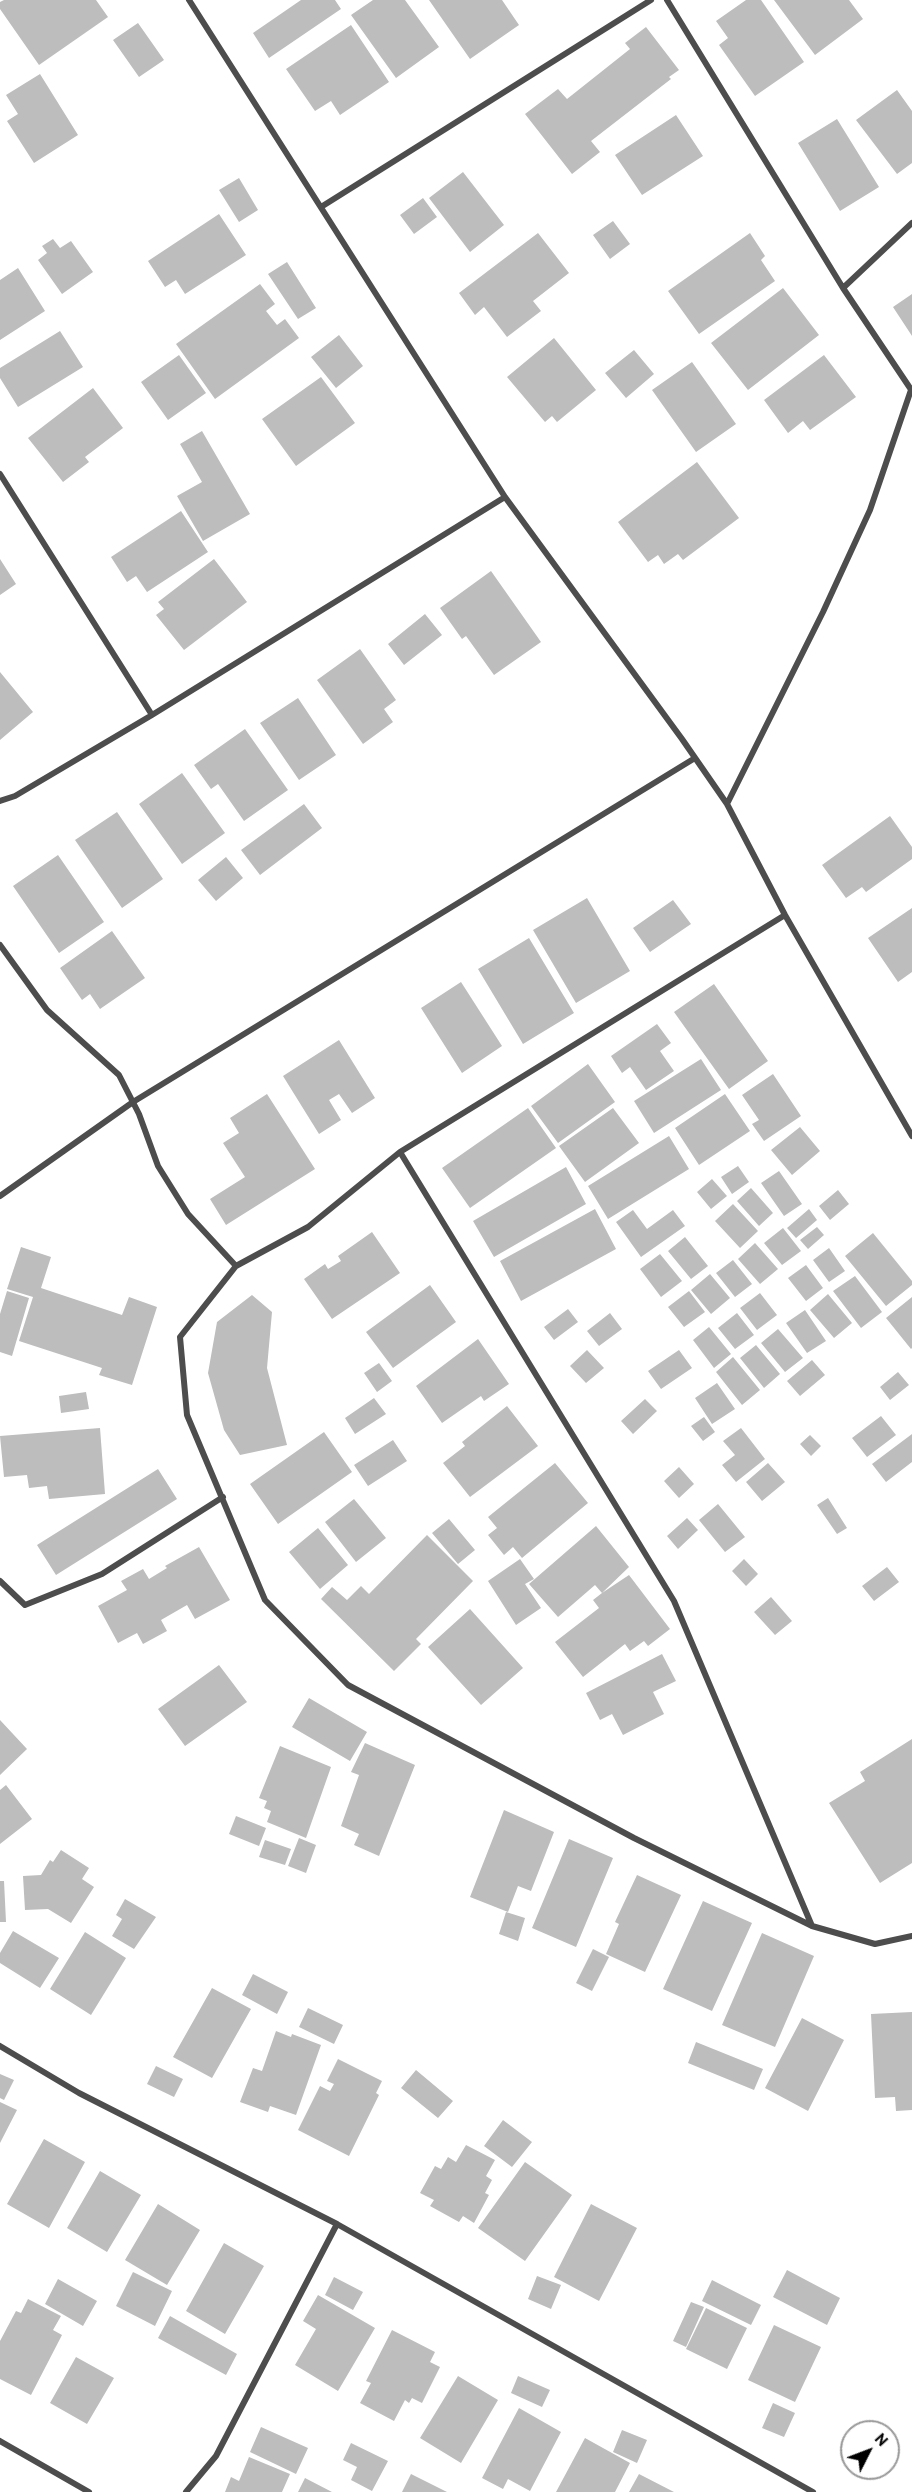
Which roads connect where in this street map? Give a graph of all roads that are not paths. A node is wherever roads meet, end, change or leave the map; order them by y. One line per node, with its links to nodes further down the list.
1 (189, 0): 4 (street)
2 (651, 0): 4 (street)
3 (667, 0): 6 (street)
4 (321, 207): 9 (street)
5 (912, 223): 6 (street)
6 (843, 288): 7 (street)
7 (912, 390): 13 (street)
8 (0, 474): 10 (street)
9 (505, 497): 10 (street); 11 (street)
10 (152, 715): 12 (street)
11 (695, 758): 13 (street); 16 (street)
12 (0, 801)
13 (727, 804): 14 (street)
14 (785, 915): 17 (street); 18 (street)
15 (0, 945): 16 (street)
16 (133, 1102): 19 (street); 20 (street)
17 (912, 1136)
18 (400, 1152): 20 (street); 23 (street)
19 (0, 1196)
20 (236, 1266): 21 (street)
21 (223, 1497): 22 (street); 23 (street)
22 (0, 1581)
23 (813, 1926): 24 (street)
24 (912, 1936)
25 (0, 2046): 26 (street)
26 (337, 2224): 29 (street); 30 (street)
27 (0, 2441): 28 (street)
28 (89, 2492)
29 (186, 2492)
30 (813, 2492)

